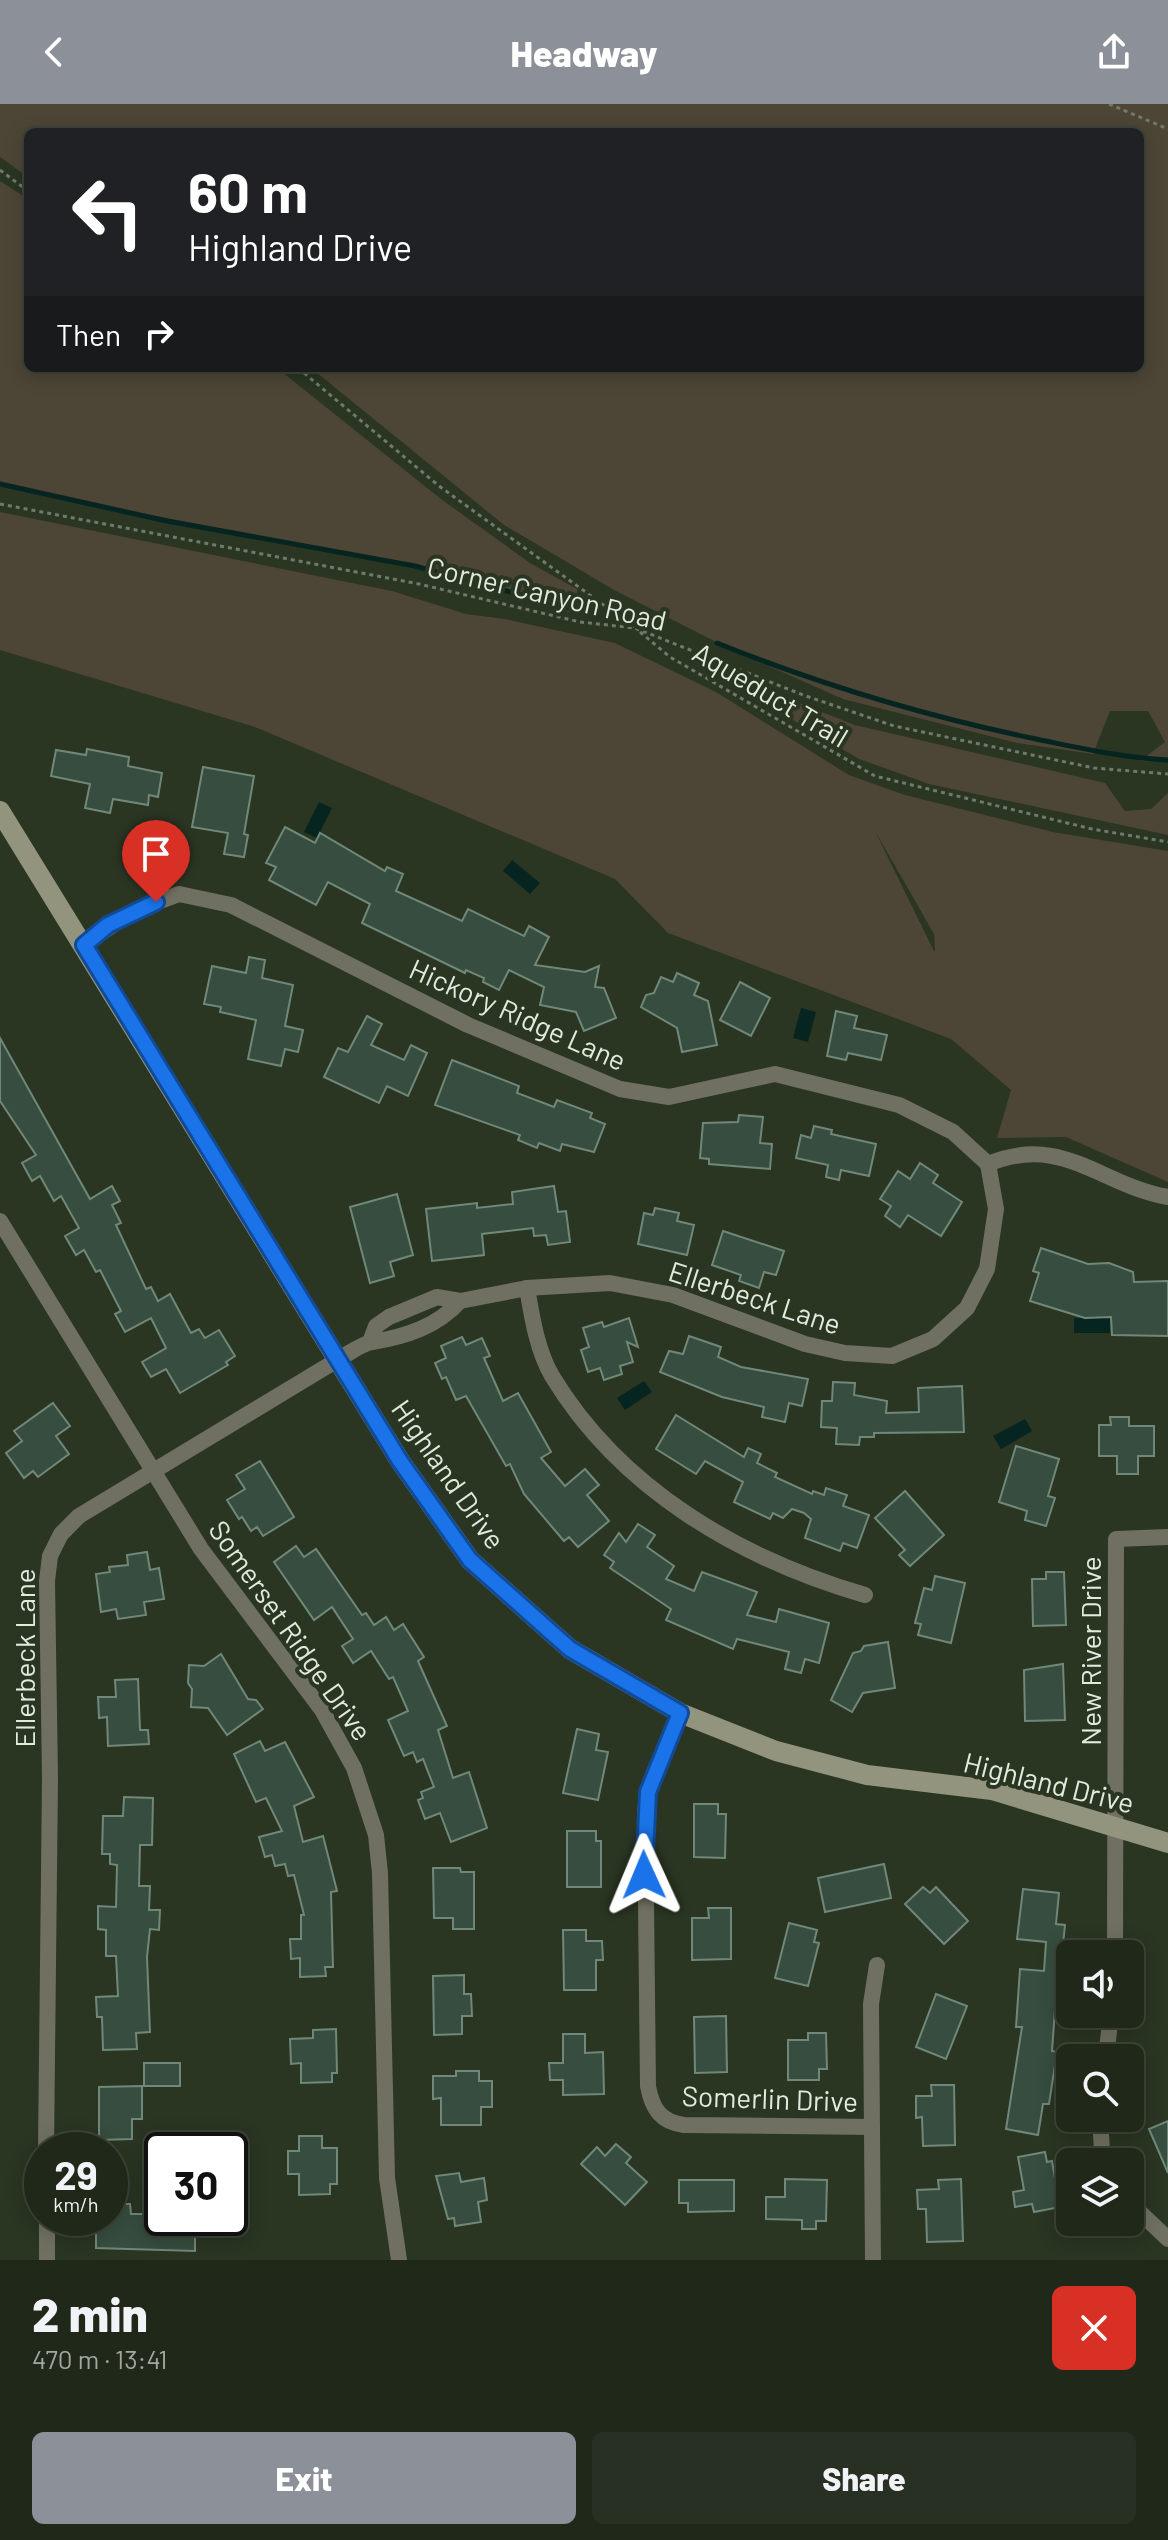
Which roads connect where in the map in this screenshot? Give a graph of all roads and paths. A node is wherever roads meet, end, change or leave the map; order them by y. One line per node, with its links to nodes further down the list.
1 (1109, 104): 2 (path)
2 (1168, 129)
3 (0, 170): 4 (path)
4 (24, 188)
5 (303, 372): 7 (path, Aqueduct Trail)
6 (0, 504): 7 (path, Corner Canyon Road)
7 (635, 628): 8 (path, Corner Canyon Road); 10 (path, Aqueduct Trail)
8 (1168, 774)
9 (0, 811): 11 (street, Highland Drive)
10 (1168, 842)
11 (84, 945): 12 (street, Hickory Ridge Lane); 16 (street, Highland Drive)
12 (988, 1164): 13 (street); 15 (street, Ellerbeck Lane)
13 (1168, 1197)
14 (0, 1221): 17 (street, Somerset Ridge Drive)
15 (527, 1288): 16 (street, Ellerbeck Lane); 19 (street)
16 (339, 1359): 17 (street, Ellerbeck Lane); 20 (street, Highland Drive)
17 (152, 1471): 26 (street, Ellerbeck Lane); 31 (street, Somerset Ridge Drive)
18 (1168, 1537): 21 (street, New River Drive)
19 (865, 1595)
20 (680, 1713): 21 (street, Highland Drive); 25 (street, Somerlin Drive)
21 (1118, 1825): 22 (street, Highland Drive); 23 (street, New River Drive)
22 (1168, 1843)
23 (1115, 1940)
24 (877, 1965): 25 (street)
25 (872, 2127): 32 (street, Somerlin Drive)
26 (46, 2132)
27 (1144, 2216): 29 (street)
28 (47, 2236): 30 (street)
29 (1168, 2239)
30 (47, 2260)
31 (399, 2260)
32 (873, 2260)

